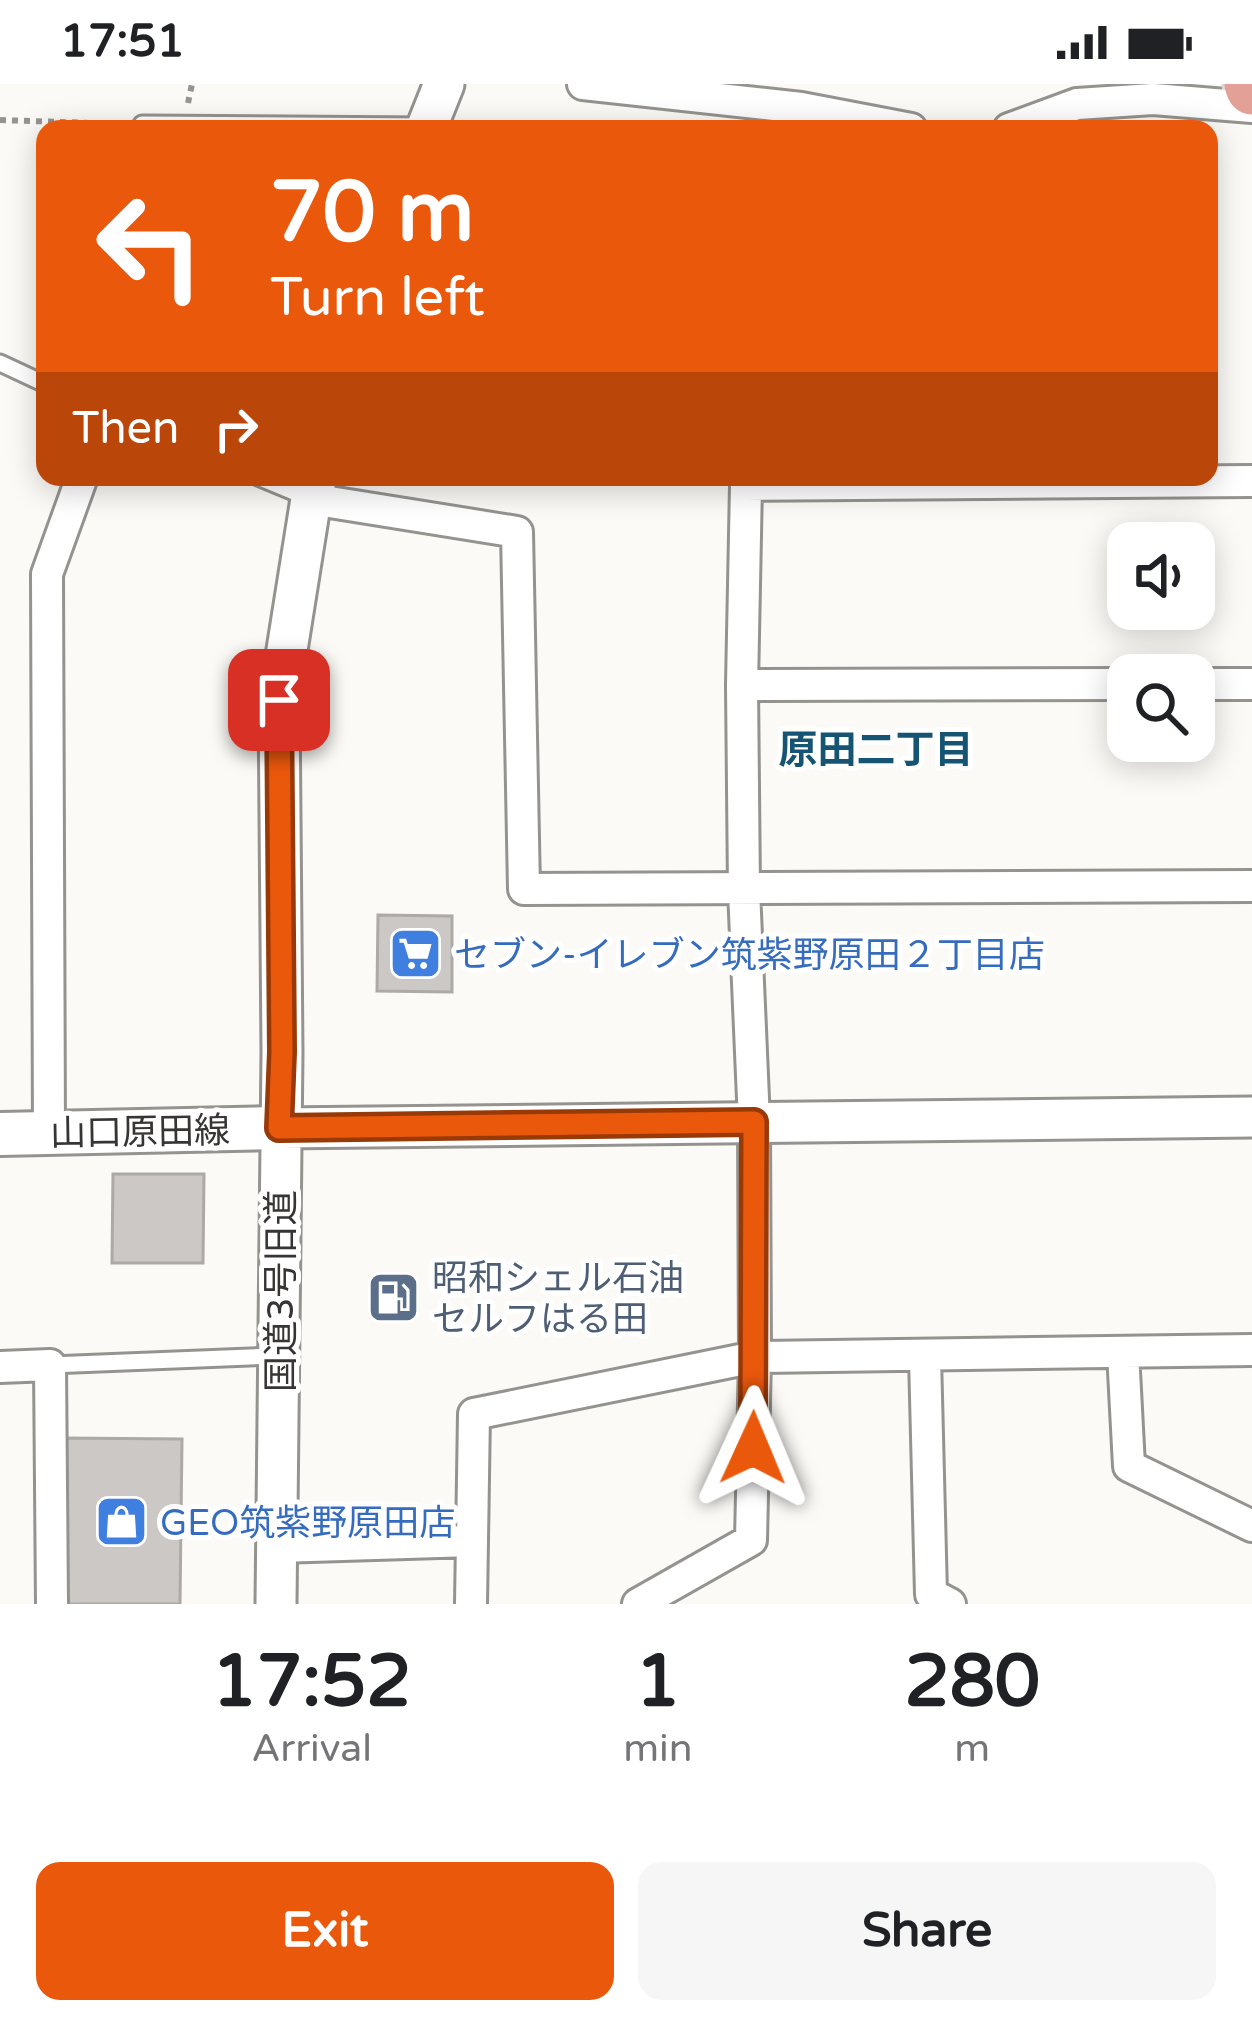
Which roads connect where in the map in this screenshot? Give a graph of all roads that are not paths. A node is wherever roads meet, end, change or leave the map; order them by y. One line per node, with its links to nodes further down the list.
1 (444, 84): 5 (street)
2 (583, 84): 3 (street)
3 (803, 96): 6 (street)
4 (1252, 107): 7 (street)
5 (430, 120)
6 (882, 120)
7 (1034, 120)
8 (0, 363): 9 (lane)
9 (36, 380)
10 (1218, 481): 11 (street)
11 (1252, 481)
12 (79, 486): 24 (street)
13 (746, 486): 18 (street)
14 (314, 488): 20 (street); 23 (street, 国道3号旧道)
15 (1252, 683): 17 (street)
16 (1107, 684): 18 (street)
17 (1215, 684)
18 (742, 685): 20 (street)
19 (1252, 886): 20 (street)
20 (744, 890): 22 (street)
21 (1252, 1118): 22 (street)
22 (754, 1122): 23 (street); 29 (street)
23 (279, 1128): 24 (main road, 山口原田線); 28 (street, 国道3号旧道)
24 (49, 1133): 25 (main road, 山口原田線)
25 (0, 1134)
26 (1252, 1350): 27 (street)
27 (1123, 1352): 30 (street); 33 (street)
28 (281, 1356): 31 (lane); 35 (street, 国道3号旧道)
29 (754, 1357): 30 (street); 34 (street); 39 (street)
30 (926, 1357): 40 (street)
31 (50, 1365): 32 (street); 36 (street)
32 (0, 1366)
33 (1252, 1526)
34 (472, 1541): 35 (street); 38 (street)
35 (278, 1546): 37 (street, 国道3号旧道)
36 (52, 1604)
37 (276, 1604)
38 (471, 1604)
39 (638, 1604)
40 (950, 1604)

